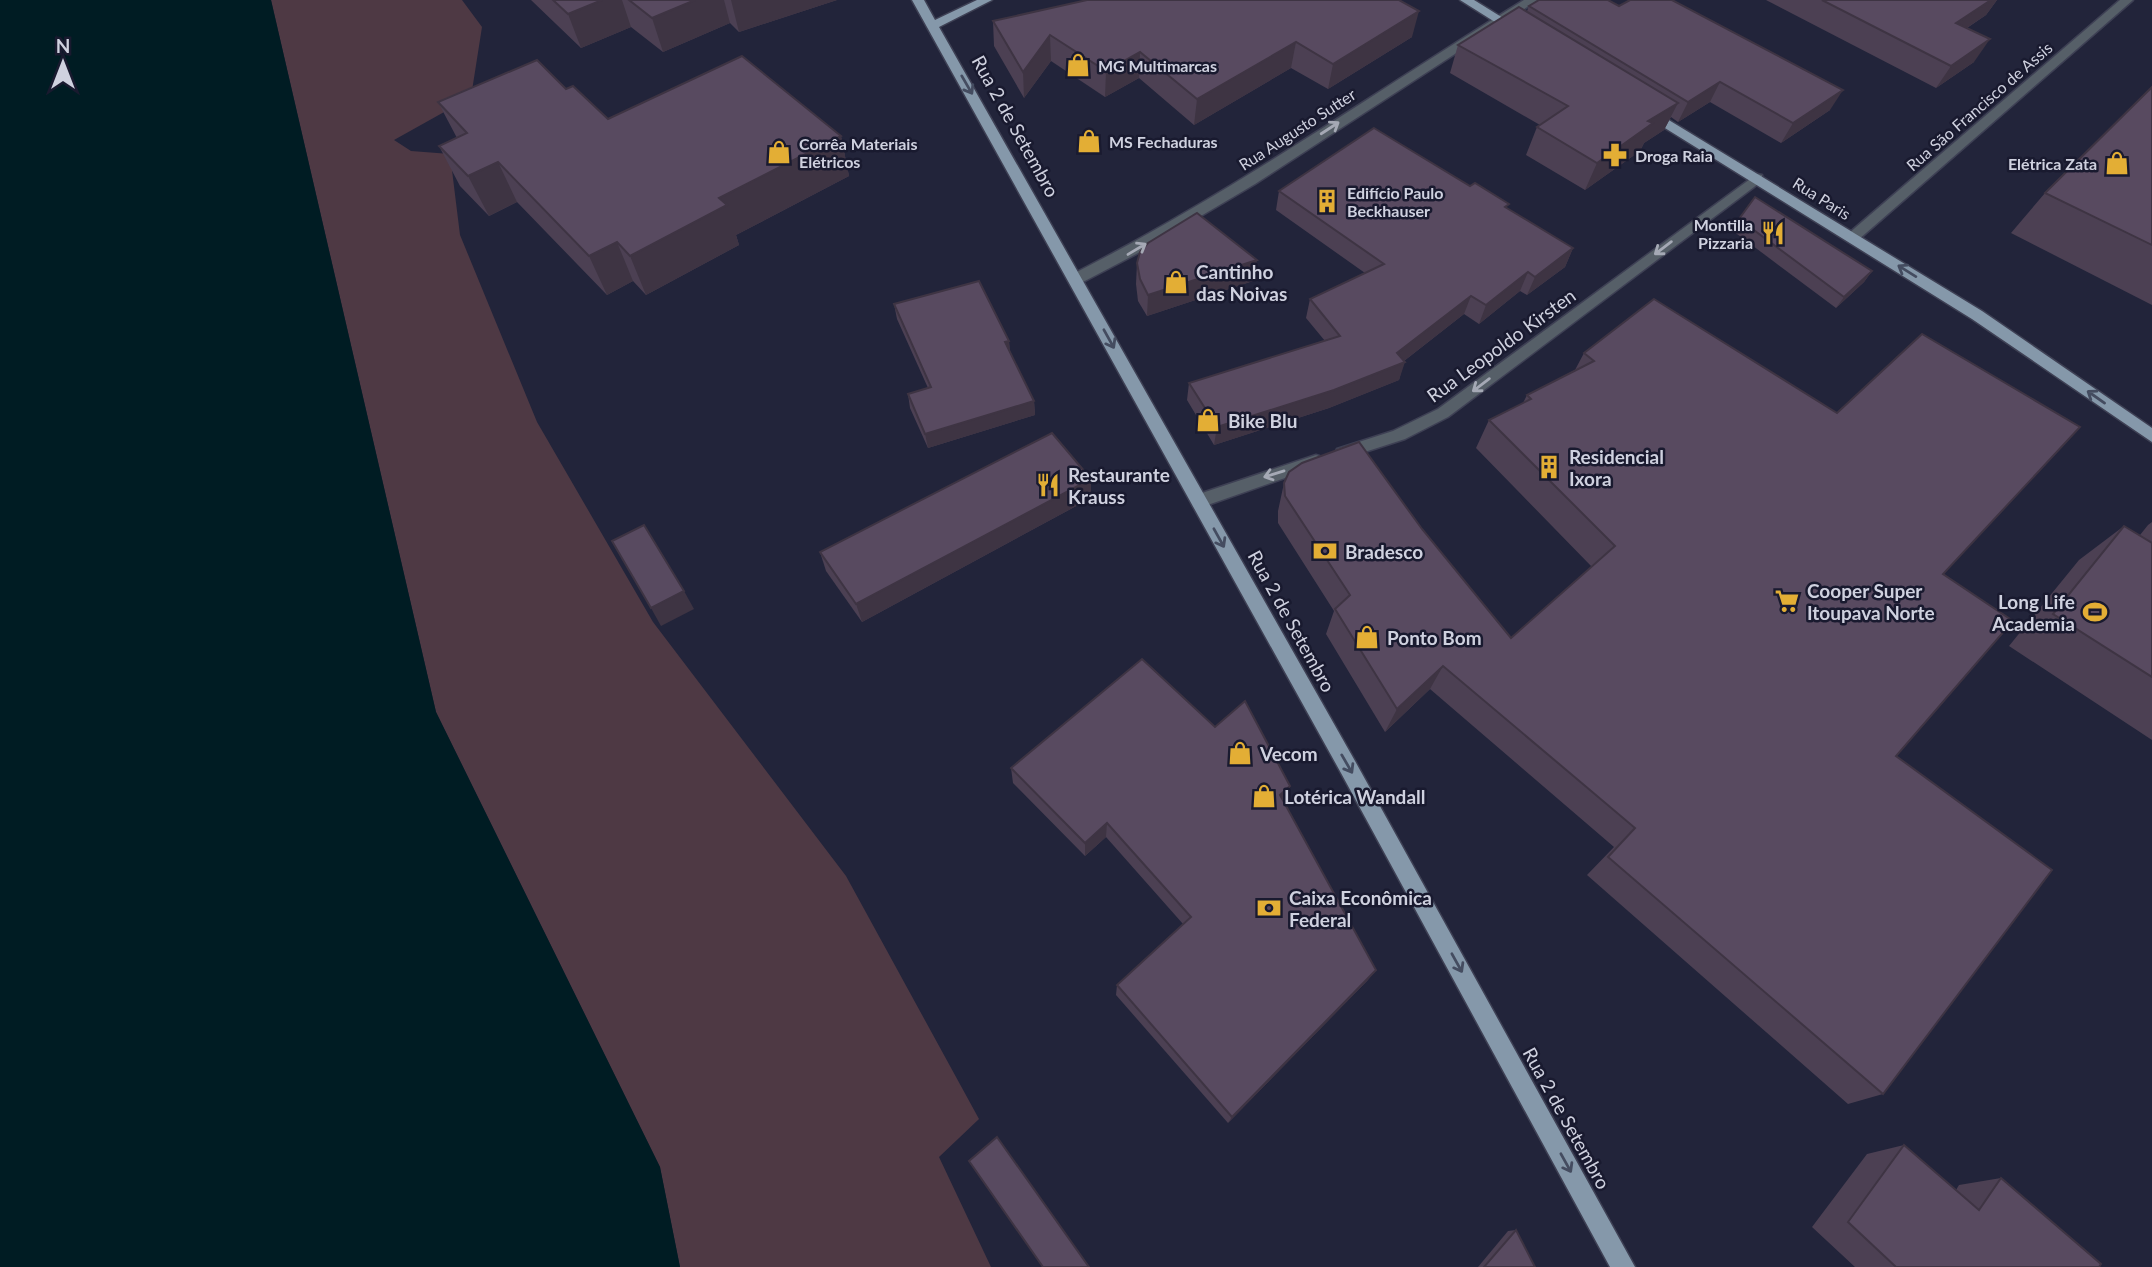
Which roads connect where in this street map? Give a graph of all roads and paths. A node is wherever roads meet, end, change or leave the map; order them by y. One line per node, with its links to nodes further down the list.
1 (918, 0): 7 (main road, Rua 2 de Setembro)
2 (986, 0): 7 (main road)
3 (1466, 0): 6 (main road)
4 (1532, 0): 6 (street, Rua Augusto Sutter)
5 (2127, 0): 11 (street, Rua São Francisco de Assis)
6 (1500, 20): 8 (main road); 12 (street, Rua Augusto Sutter, one-way to 6)
7 (933, 26): 12 (main road, Rua 2 de Setembro, one-way to 12)
8 (1535, 41)
9 (1640, 106): 10 (main road, Rua Paris)
10 (1757, 178): 11 (main road, Rua Paris); 14 (street, Rua Leopoldo Kirsten, one-way to 14)
11 (1853, 237): 13 (main road, Rua Paris, one-way to 11)
12 (1076, 279): 14 (main road, Rua 2 de Setembro, one-way to 14)
13 (2152, 436)
14 (1199, 500): 15 (main road, Rua 2 de Setembro, one-way to 15)
15 (1623, 1267)

